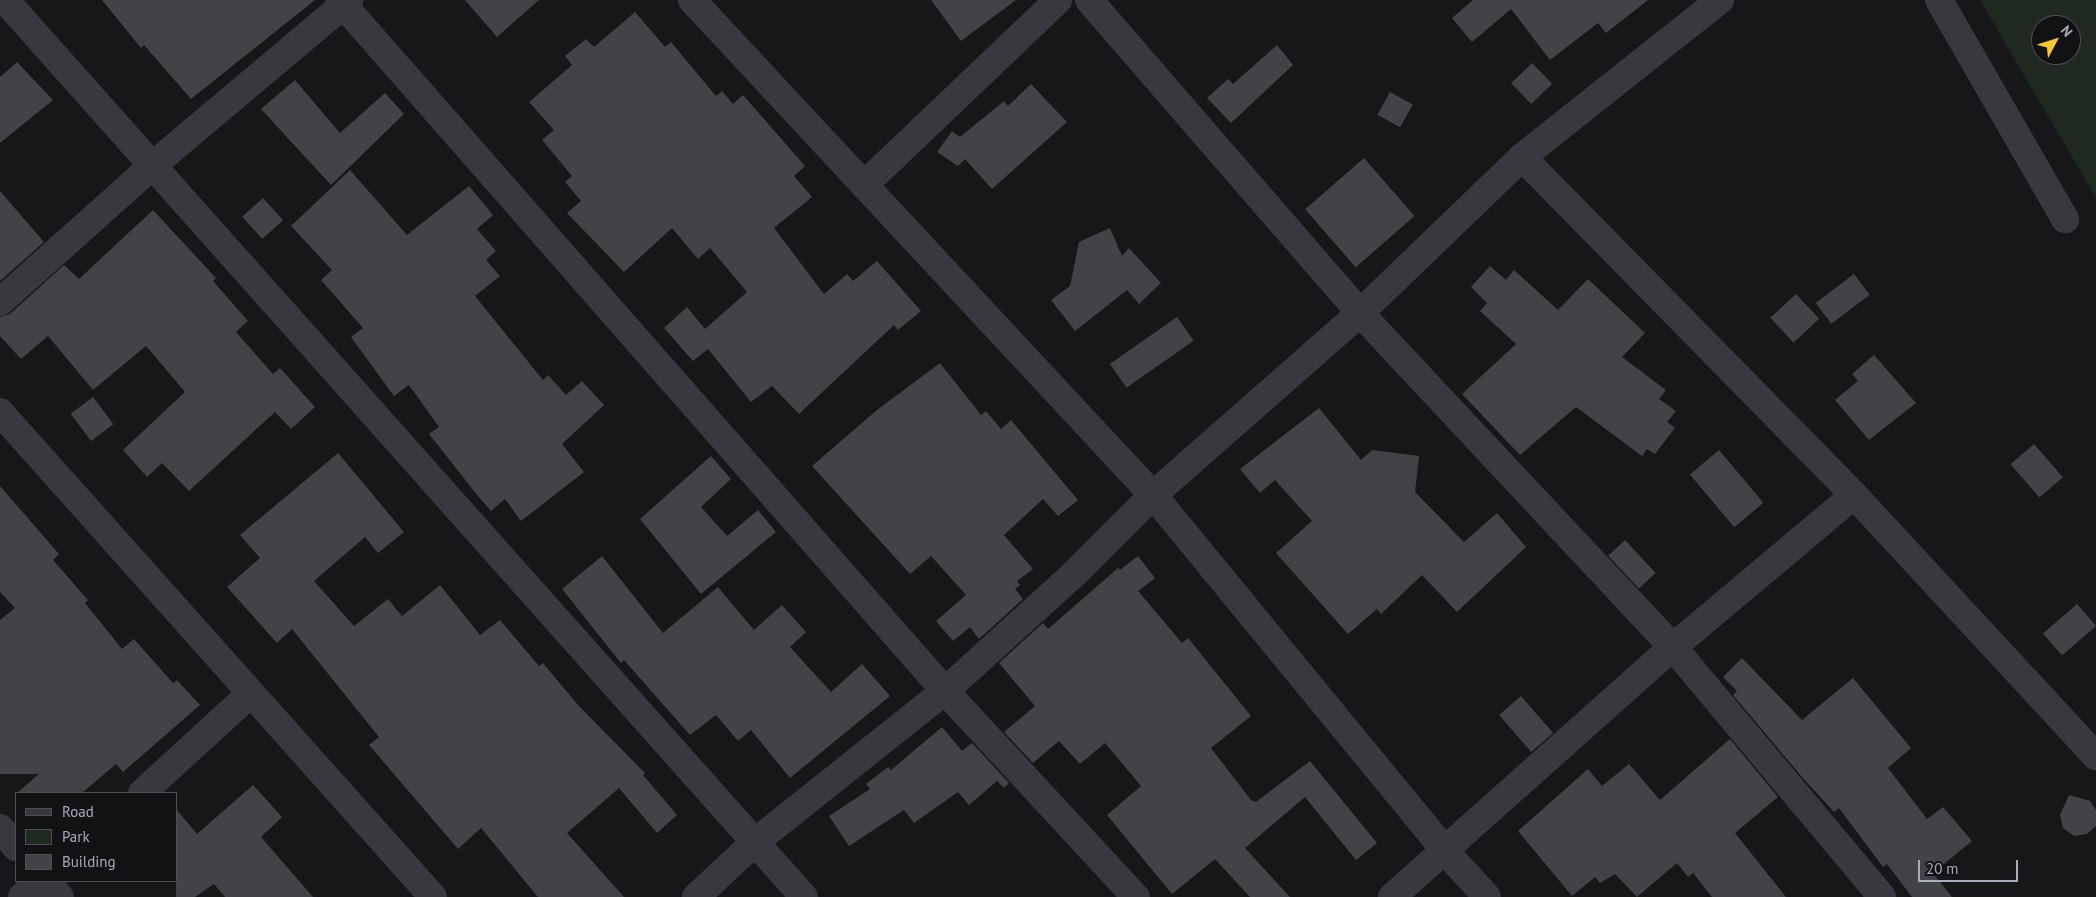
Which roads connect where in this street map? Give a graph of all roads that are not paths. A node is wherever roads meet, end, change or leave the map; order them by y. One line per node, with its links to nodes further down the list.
1 (5, 0): 9 (street)
2 (692, 0): 10 (street)
3 (1058, 0): 10 (street)
4 (1089, 0): 13 (street)
5 (1720, 0): 8 (street)
6 (1939, 0): 11 (street)
7 (344, 1): 9 (street); 18 (street)
8 (1522, 157): 13 (street); 16 (street)
9 (152, 166): 12 (street); 23 (street)
10 (864, 185): 15 (street)
11 (2065, 219)
12 (0, 302)
13 (1360, 313): 15 (street); 17 (street)
14 (0, 412): 19 (street)
15 (1153, 495): 18 (street); 25 (street)
16 (1854, 495): 17 (street); 20 (street)
17 (1672, 648): 25 (street); 36 (street)
18 (944, 691): 23 (street); 33 (street)
19 (250, 694): 21 (street); 30 (street)
20 (2096, 756)
21 (143, 792)
22 (0, 828): 24 (street)
23 (755, 842): 31 (street); 32 (street)
24 (15, 846)
25 (1445, 851): 34 (street); 35 (street)
26 (37, 882): 28 (street)
27 (47, 882): 29 (street)
28 (22, 897)
29 (60, 897)
30 (432, 897)
31 (696, 897)
32 (804, 897)
33 (1136, 897)
34 (1392, 897)
35 (1488, 897)
36 (1882, 897)

